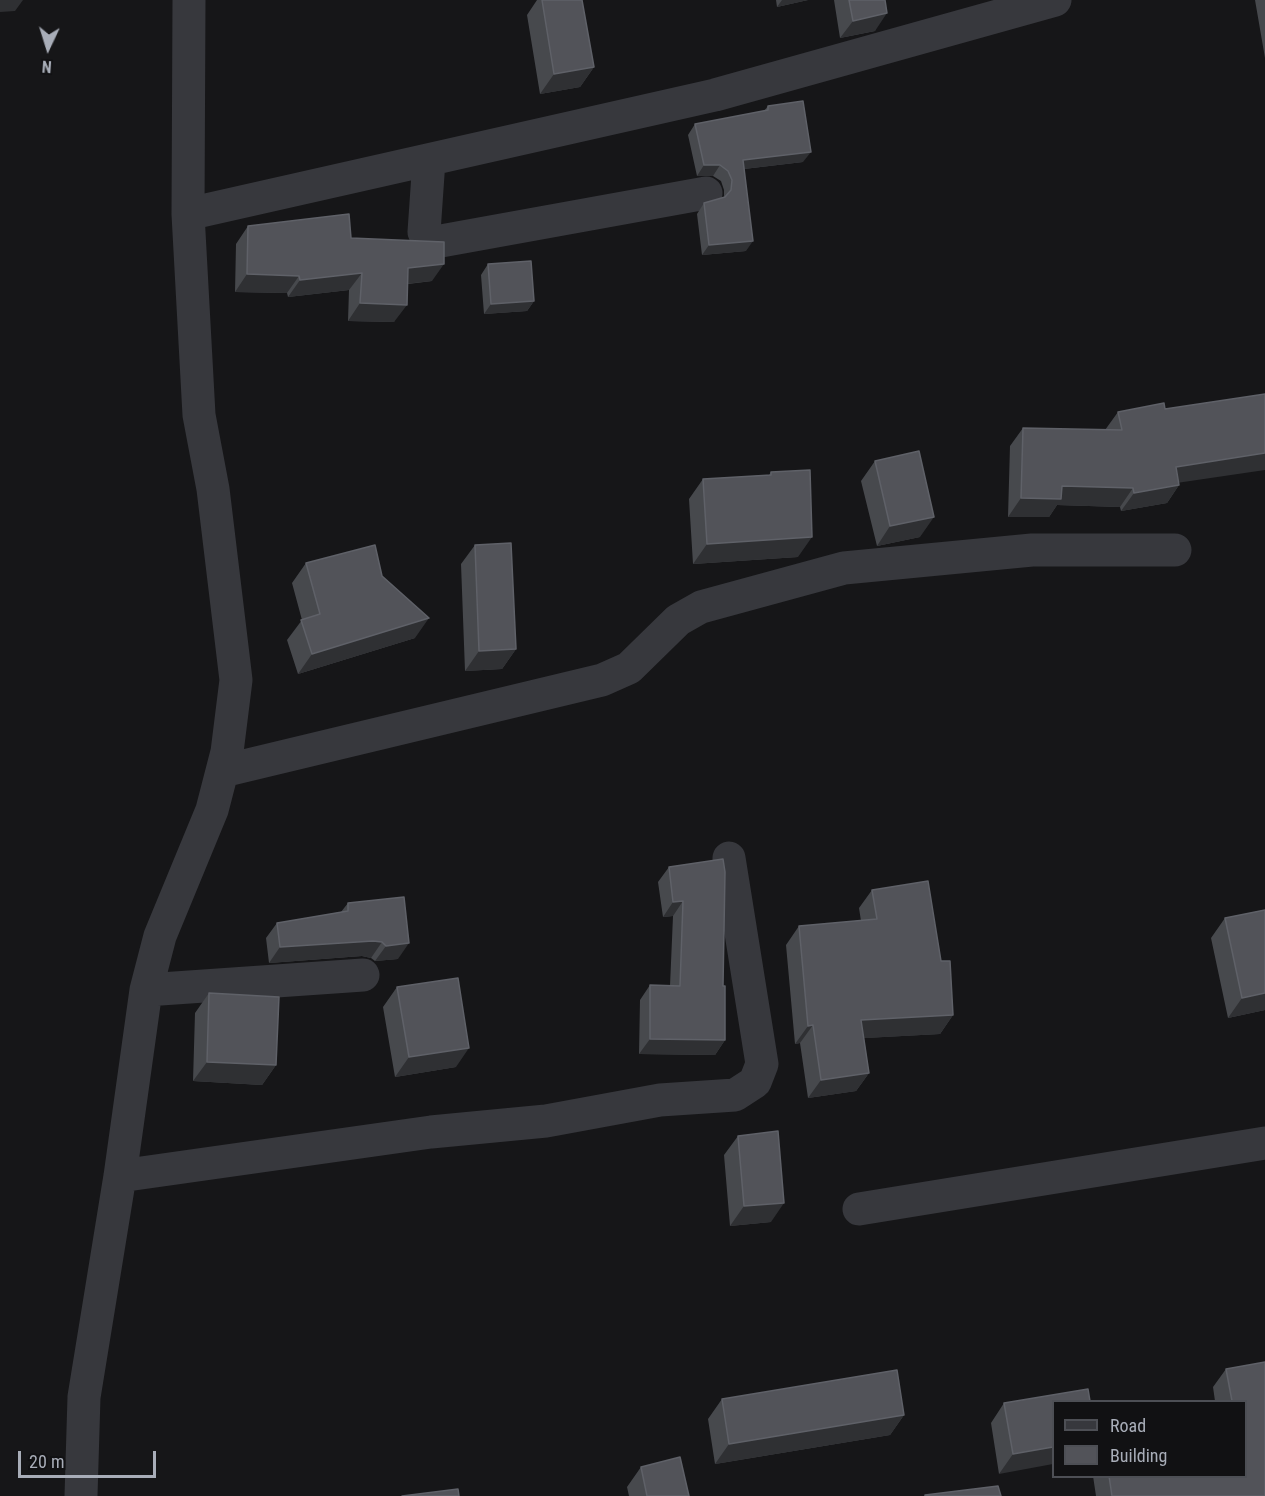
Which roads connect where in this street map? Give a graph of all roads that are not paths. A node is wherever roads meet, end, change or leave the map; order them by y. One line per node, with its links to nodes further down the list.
1 (189, 0): 5 (street)
2 (1055, 0): 3 (street)
3 (429, 160): 4 (street); 5 (street)
4 (706, 193)
5 (188, 214): 7 (street)
6 (1175, 550): 7 (street)
7 (223, 771): 10 (street)
8 (729, 858): 12 (street)
9 (363, 975): 10 (street)
10 (146, 990): 12 (street)
11 (1265, 1143): 13 (street)
12 (120, 1176): 14 (street)
13 (859, 1209)
14 (81, 1496)

